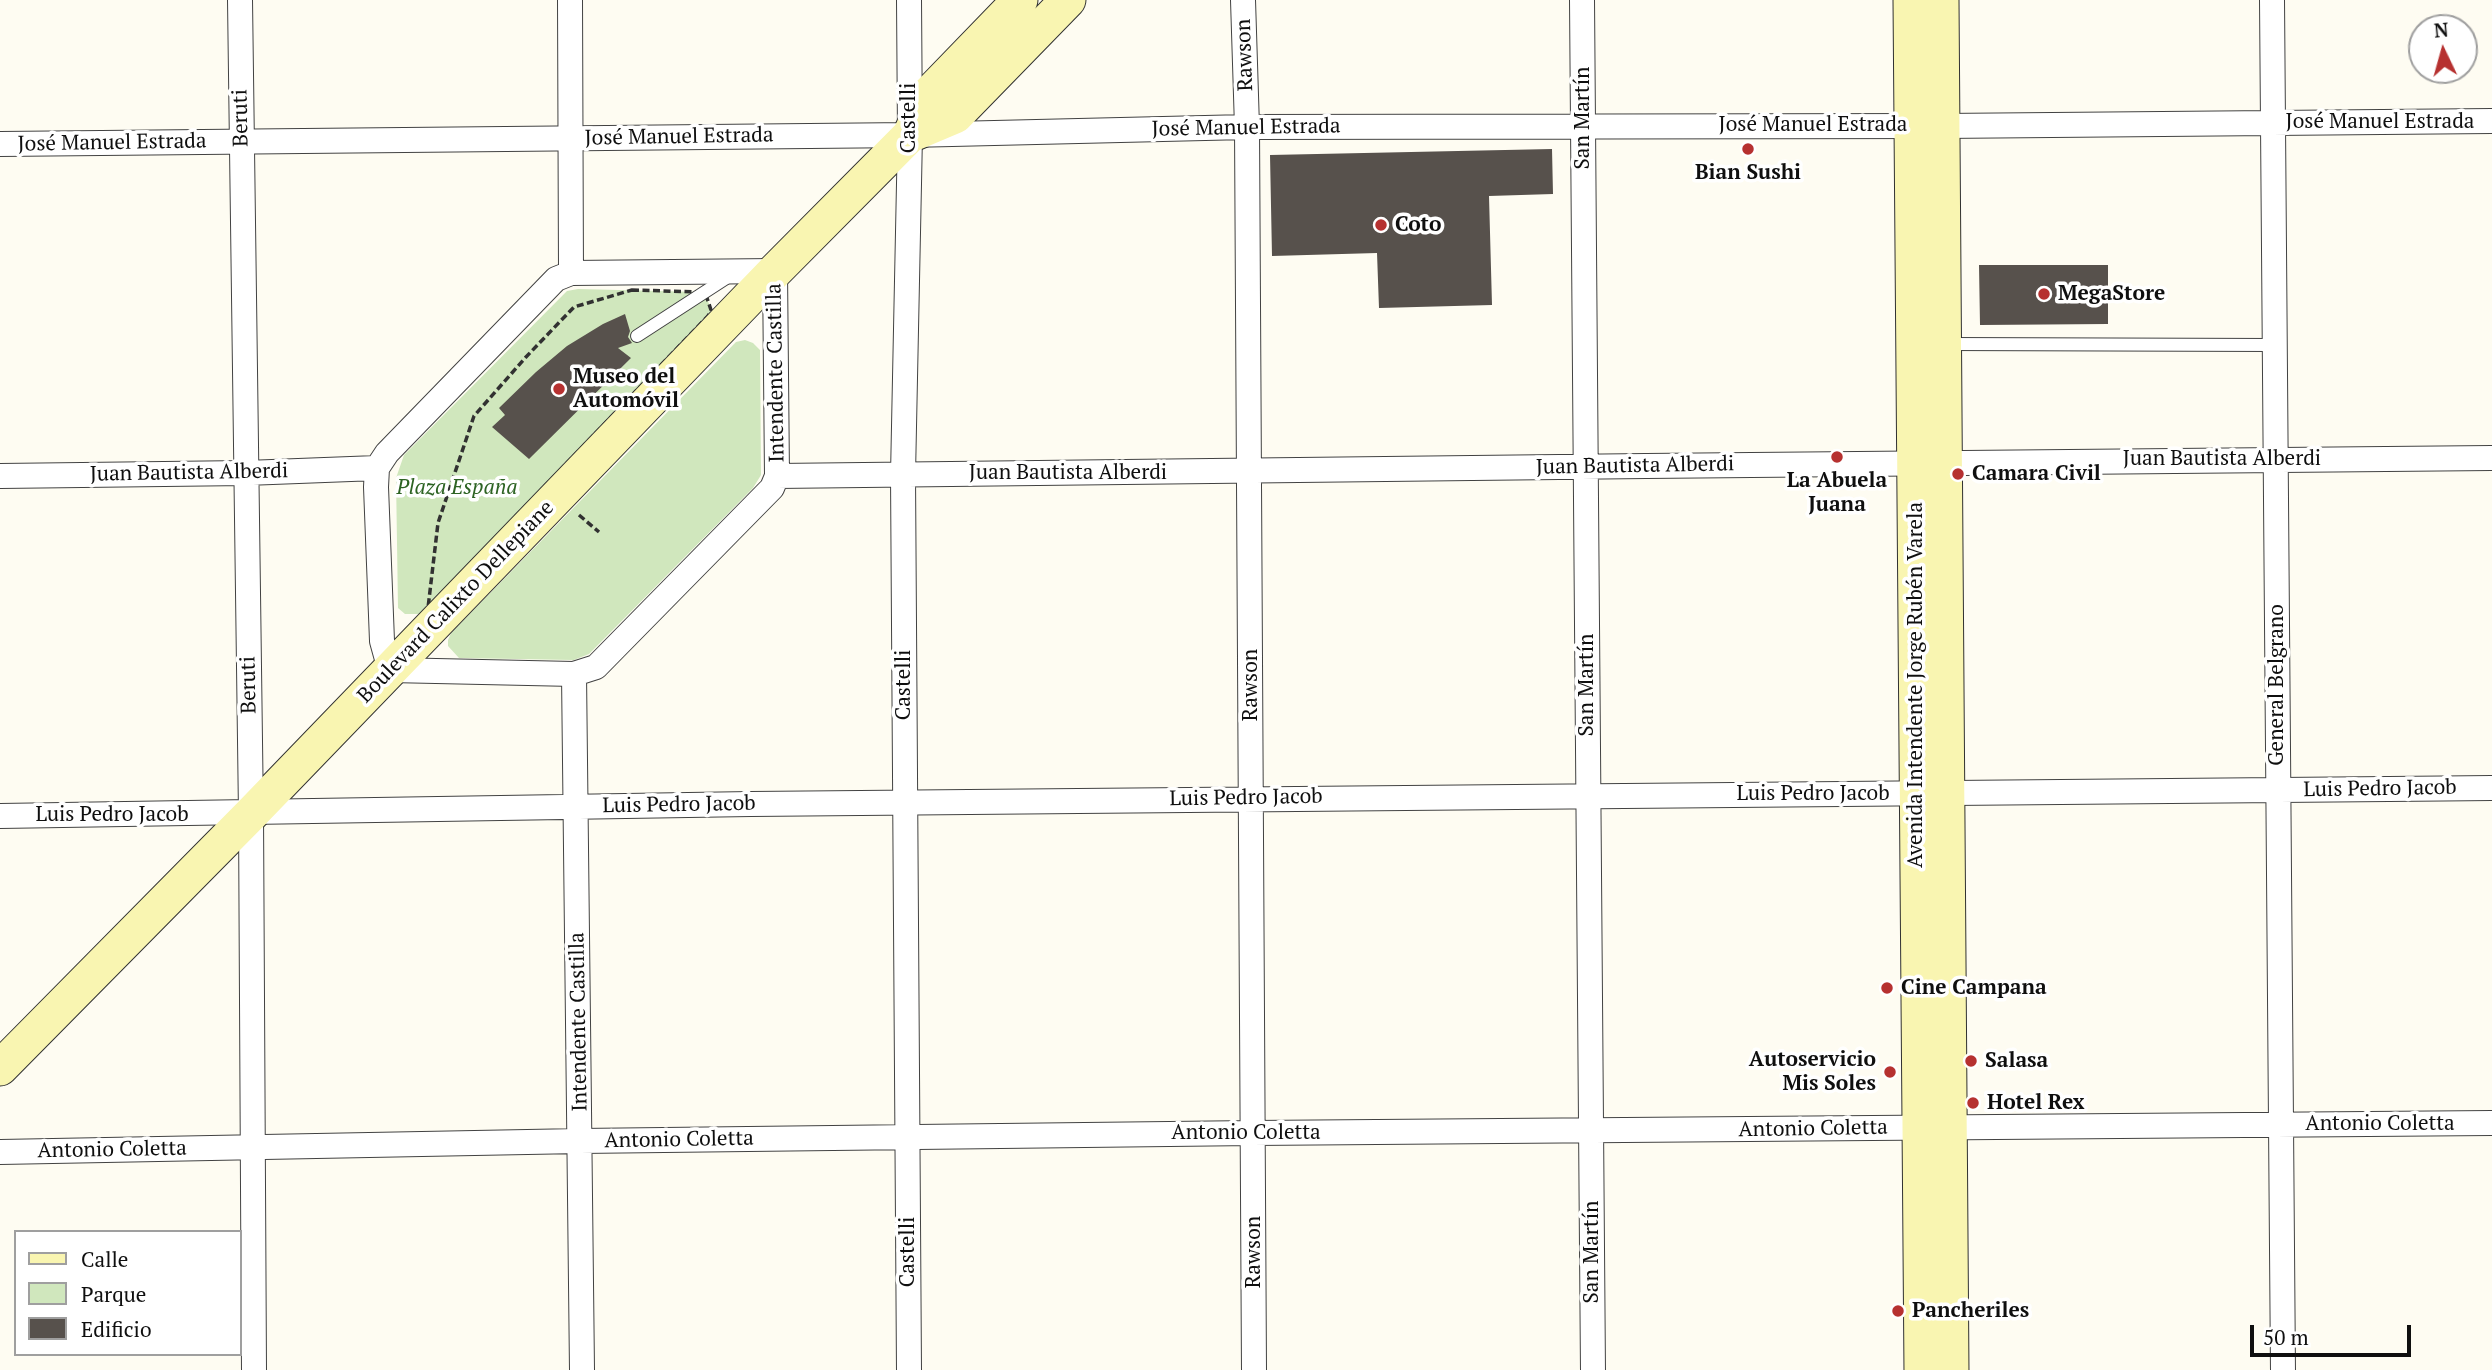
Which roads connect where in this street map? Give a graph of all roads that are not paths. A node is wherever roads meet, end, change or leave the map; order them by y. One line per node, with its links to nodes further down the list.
1 (240, 0): 18 (street, Beruti)
2 (570, 0): 17 (street)
3 (909, 0): 16 (street, Castelli)
4 (1020, 0): 16 (main road, Boulevard Calixto Dellepiane)
5 (1068, 0): 16 (main road, Boulevard Calixto Dellepiane)
6 (1243, 0): 15 (street, Rawson)
7 (1582, 0): 13 (street, San Martín)
8 (1911, 0): 14 (main road, Avenida Intendente Jorge Rubén Varela)
9 (1941, 0): 14 (main road, Avenida Intendente Jorge Rubén Varela)
10 (2272, 0): 12 (street, General Belgrano)
11 (2492, 121): 12 (street, José Manuel Estrada)
12 (2273, 122): 14 (street, José Manuel Estrada); 25 (street, General Belgrano)
13 (1583, 125): 14 (street, José Manuel Estrada); 15 (street, José Manuel Estrada); 30 (street, San Martín)
14 (1927, 125): 24 (main road, Avenida Intendente Jorge Rubén Varela); 28 (main road, Avenida Intendente Jorge Rubén Varela)
15 (1247, 127): 16 (street, José Manuel Estrada); 31 (street, Rawson)
16 (910, 135): 17 (street, José Manuel Estrada); 20 (main road, Boulevard Calixto Dellepiane); 33 (street, Castelli)
17 (570, 138): 18 (street, José Manuel Estrada); 22 (street)
18 (242, 141): 19 (street, José Manuel Estrada); 32 (street, Beruti)
19 (0, 144)
20 (775, 271): 21 (street, Intendente Castilla); 35 (street, Intendente Castilla); 36 (main road, Boulevard Calixto Dellepiane)
21 (736, 272): 22 (street, Intendente Castilla); 23 (lane)
22 (571, 274): 29 (street)
23 (637, 336)
24 (1943, 344): 25 (lane); 28 (main road, Avenida Intendente Jorge Rubén Varela)
25 (2274, 345): 27 (street, General Belgrano)
26 (2492, 457): 27 (street, Juan Bautista Alberdi)
27 (2276, 459): 28 (street, Juan Bautista Alberdi); 39 (street, General Belgrano)
28 (1929, 461): 30 (street, Juan Bautista Alberdi); 40 (main road, Avenida Intendente Jorge Rubén Varela)
29 (377, 468): 32 (street, Juan Bautista Alberdi); 36 (street)
30 (1586, 468): 31 (street, Juan Bautista Alberdi); 41 (street, San Martín)
31 (1249, 472): 33 (street, Juan Bautista Alberdi); 42 (street, Rawson)
32 (246, 473): 34 (street, Juan Bautista Alberdi); 45 (street, Beruti)
33 (903, 475): 35 (street, Juan Bautista Alberdi); 43 (street, Castelli)
34 (0, 476)
35 (777, 476): 37 (street, Intendente Castilla)
36 (390, 670): 37 (street, Intendente Castilla); 45 (main road, Boulevard Calixto Dellepiane)
37 (574, 674): 44 (street, Intendente Castilla)
38 (2492, 788): 39 (street, Luis Pedro Jacob)
39 (2278, 790): 40 (street, Luis Pedro Jacob); 49 (street, General Belgrano)
40 (1932, 793): 41 (street, Luis Pedro Jacob); 50 (main road, Avenida Intendente Jorge Rubén Varela)
41 (1588, 794): 42 (street, Luis Pedro Jacob); 51 (street, San Martín)
42 (1251, 798): 43 (street, Luis Pedro Jacob); 52 (street, Rawson)
43 (905, 802): 44 (street, Luis Pedro Jacob); 53 (street, Castelli)
44 (577, 806): 45 (street, Luis Pedro Jacob); 54 (street, Intendente Castilla)
45 (251, 814): 46 (street, Luis Pedro Jacob); 47 (main road, Boulevard Calixto Dellepiane); 55 (street, Beruti)
46 (0, 816)
47 (0, 1068)
48 (2492, 1123): 49 (street, Antonio Coletta)
49 (2281, 1124): 50 (street, Antonio Coletta); 64 (street, General Belgrano)
50 (1935, 1127): 51 (street, Antonio Coletta); 62 (main road, Avenida Intendente Jorge Rubén Varela); 63 (main road, Avenida Intendente Jorge Rubén Varela)
51 (1591, 1132): 52 (street, Antonio Coletta); 61 (street, San Martín)
52 (1253, 1133): 53 (street, Antonio Coletta); 60 (street, Rawson)
53 (908, 1137): 54 (street, Antonio Coletta); 59 (street, Castelli)
54 (580, 1141): 55 (street, Antonio Coletta); 58 (street, Intendente Castilla)
55 (253, 1147): 56 (street, Antonio Coletta); 57 (street, Beruti)
56 (0, 1152)
57 (254, 1370)
58 (582, 1370)
59 (909, 1370)
60 (1254, 1370)
61 (1593, 1370)
62 (1922, 1370)
63 (1951, 1370)
64 (2283, 1370)

